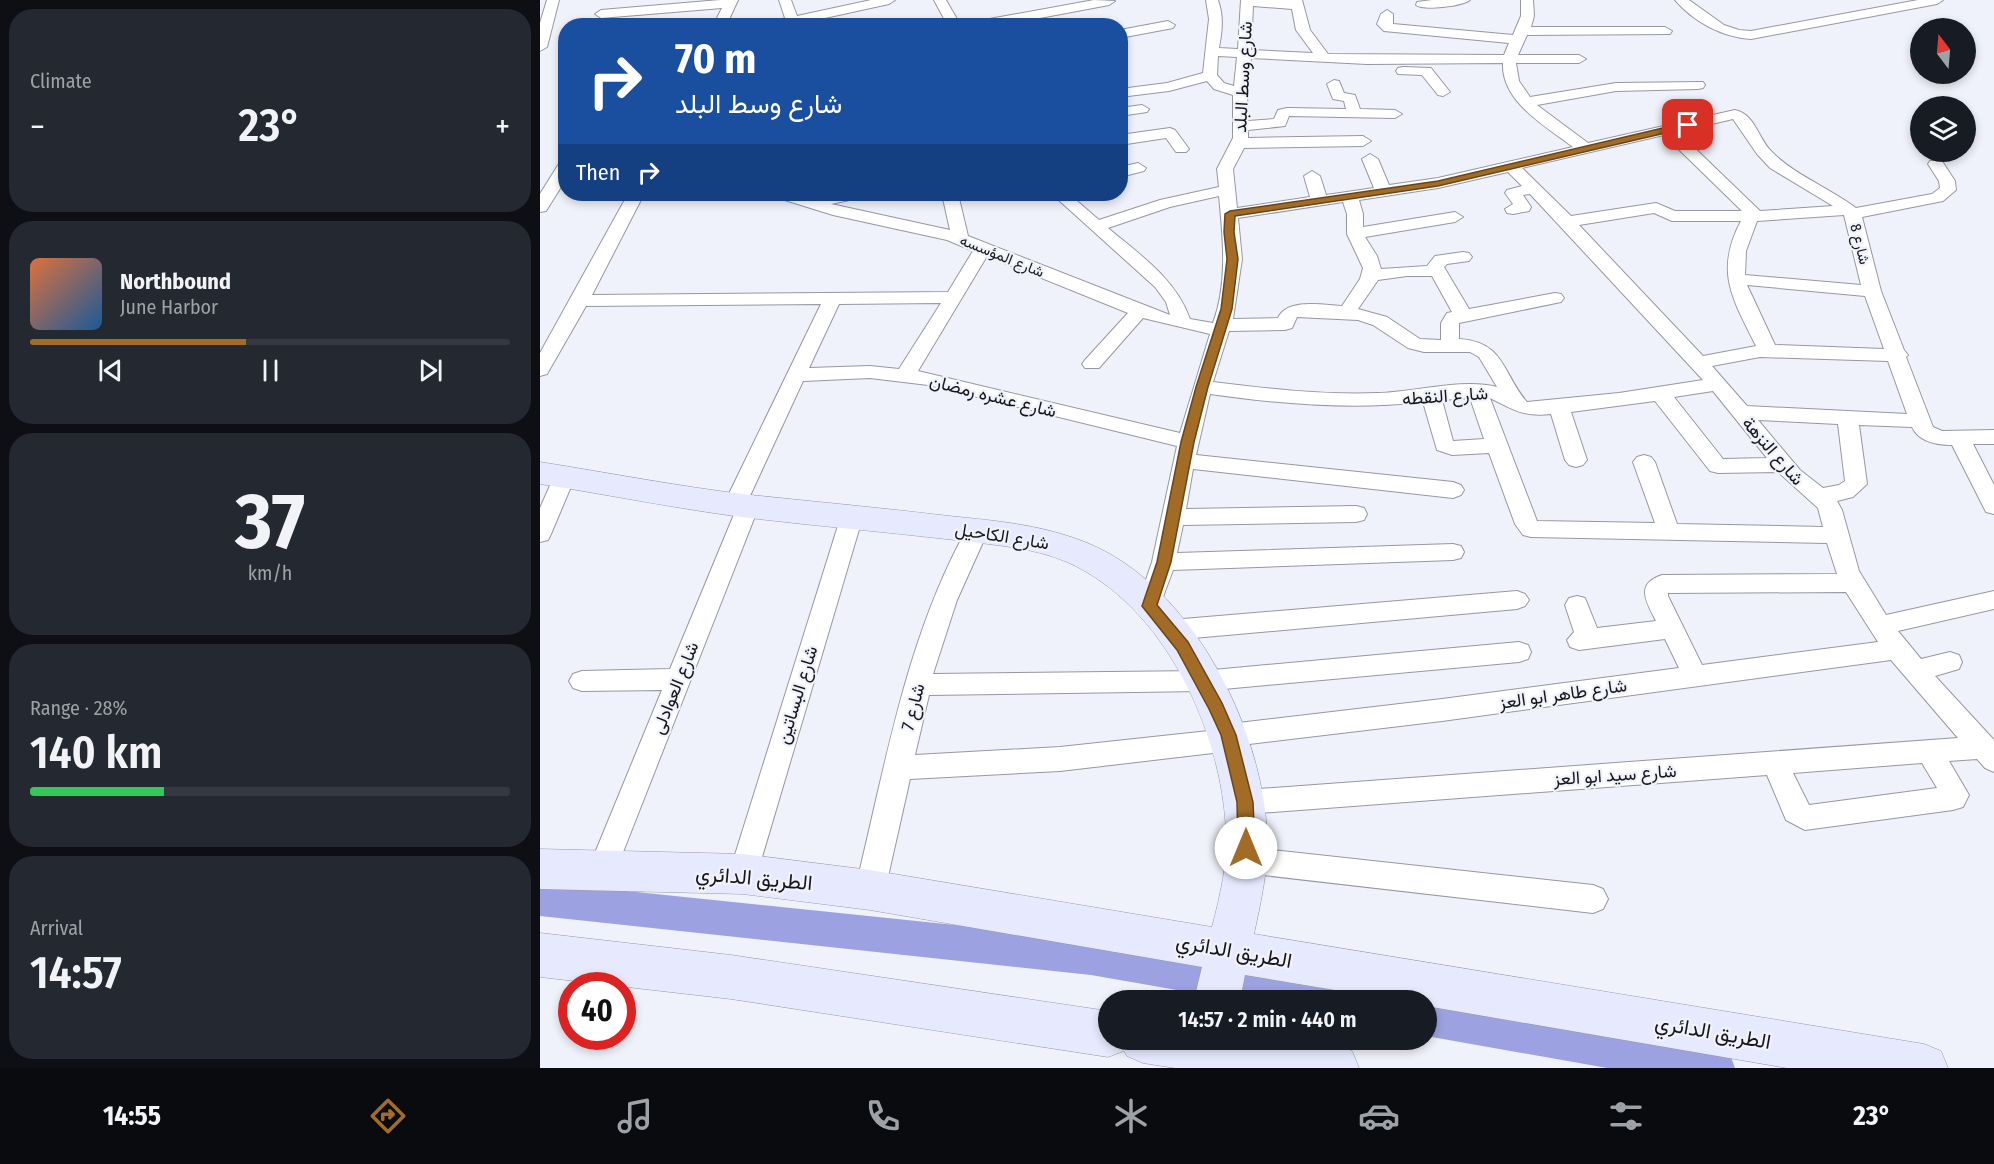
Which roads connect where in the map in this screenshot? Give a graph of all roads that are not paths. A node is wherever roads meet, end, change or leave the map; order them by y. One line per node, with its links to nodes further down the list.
1 (553, 0): 28 (street)
2 (636, 0): 17 (street)
3 (785, 0): 20 (street)
4 (889, 0): 14 (street)
5 (940, 0): 22 (street)
6 (1212, 0): 29 (street)
7 (1464, 0): 16 (street)
8 (1527, 0): 27 (street)
9 (1681, 0): 10 (street)
10 (1937, 0)
11 (1109, 1): 23 (street)
12 (1247, 1): 15 (street); 30 (street, شارع وسط البلد)
13 (731, 2): 17 (street); 19 (street)
14 (874, 2): 21 (street)
15 (1297, 3): 31 (street)
16 (1422, 5)
17 (603, 11)
18 (1388, 14): 27 (street)
19 (723, 18)
20 (792, 18)
21 (806, 18)
22 (950, 18)
23 (1017, 18)
24 (1168, 25): 26 (street)
25 (1665, 31): 27 (street)
26 (1128, 32)
27 (1521, 35): 32 (street)
28 (540, 48)
29 (1213, 52): 30 (street); 36 (street)
30 (1244, 53): 31 (street); 41 (street, شارع وسط البلد)
31 (1324, 58): 34 (street)
32 (1509, 59): 33 (street); 34 (street); 42 (street)
33 (1579, 59)
34 (1425, 65): 35 (street); 40 (street)
35 (1390, 72)
36 (1210, 76): 39 (street); 41 (street)
37 (1334, 84): 45 (street)
38 (1698, 85): 42 (street)
39 (1128, 92)
40 (1443, 92)
41 (1240, 93): 48 (street, شارع وسط البلد)
42 (1526, 102): 52 (street)
43 (1142, 109): 44 (street)
44 (1128, 111)
45 (1354, 112): 46 (street); 48 (street)
46 (1394, 113)
47 (1668, 130): 52 (street); 71 (street, شارع 8); 73 (street)
48 (1241, 134): 50 (street); 61 (street, شارع وسط البلد)
49 (1128, 139): 51 (street)
50 (1363, 141)
51 (1181, 149)
52 (1586, 149): 55 (street)
53 (1370, 159): 62 (street)
54 (1936, 165): 71 (street)
55 (1511, 166): 60 (street, شارع النزهة); 62 (street)
56 (1138, 168): 57 (street)
57 (1128, 170)
58 (1312, 176): 64 (street)
59 (558, 178): 69 (street)
60 (1534, 188): 70 (street); 75 (street, شارع النزهة)
61 (1226, 190): 72 (street, شارع وسط البلد); 77 (street)
62 (1384, 192): 63 (street)
63 (1350, 196): 64 (street); 78 (street)
64 (1319, 200): 72 (street)
65 (632, 201): 90 (street)
66 (807, 201): 79 (street, شارع المؤسسه)
67 (952, 201): 79 (street)
68 (1068, 201): 77 (street)
69 (540, 207)
70 (1513, 209)
71 (1851, 212): 73 (street); 86 (street, شارع 8)
72 (1230, 214): 95 (street, شارع وسط البلد)
73 (1753, 216): 75 (street); 85 (street)
74 (1455, 217): 76 (street)
75 (1567, 222): 99 (street, شارع النزهة)
76 (1412, 224): 78 (street); 80 (street)
77 (1096, 226): 94 (street)
78 (1355, 234): 84 (street)
79 (960, 238): 81 (street, شارع المؤسسه)
80 (1423, 241)
81 (983, 249): 87 (street); 91 (street, شارع المؤسسه)
82 (1463, 257): 83 (street)
83 (1437, 271): 84 (street); 93 (street)
84 (1371, 275): 92 (street)
85 (1735, 279): 86 (street); 97 (street)
86 (1872, 291): 98 (street, شارع 8)
87 (953, 297): 88 (street); 103 (street)
88 (833, 298): 90 (street); 102 (street, شارع العوادلى)
89 (1555, 298): 93 (street)
90 (580, 301): 101 (street)
91 (1140, 311): 94 (street, شارع المؤسسه); 100 (street)
92 (1347, 312): 95 (street, شارع المؤسسه); 96 (street)
93 (1463, 315): 96 (street)
94 (1182, 323): 95 (street, شارع المؤسسه)
95 (1220, 327): 105 (street, شارع وسط البلد)
96 (1450, 344): 110 (street)
97 (1768, 351): 98 (street); 99 (street)
98 (1898, 355): 113 (street, شارع 8)
99 (1696, 363): 104 (street, شارع النزهة)
100 (1092, 364)
101 (540, 370)
102 (796, 375): 103 (street, شارع عشره رمضان); 124 (street, شارع العوادلى)
103 (905, 376): 117 (street, شارع عشره رمضان)
104 (1718, 384): 107 (street); 111 (street, شارع النزهة)
105 (1202, 387): 108 (street, شارع النقطه); 117 (street, شارع وسط البلد)
106 (1477, 391): 108 (street, شارع النقطه); 110 (street, شارع النقطه); 116 (street)
107 (1661, 394): 109 (street); 120 (street)
108 (1431, 396): 116 (street)
109 (1559, 406): 110 (street); 118 (street)
110 (1520, 407)
111 (1740, 412): 112 (street); 120 (street, شارع النزهة)
112 (1848, 418): 113 (street); 123 (street)
113 (1922, 424): 115 (street)
114 (1994, 437): 115 (street)
115 (1959, 438): 125 (street)
116 (1497, 446): 130 (street)
117 (1186, 452): 122 (street, شارع عشره رمضان); 128 (street, شارع وسط البلد)
118 (1576, 460)
119 (1644, 462): 130 (street)
120 (1784, 465): 123 (street, شارع النزهة)
121 (552, 475): 124 (street, شارع الكاحيل); 131 (street)
122 (1453, 489)
123 (1819, 496): 132 (street, شارع النزهة)
124 (741, 505): 127 (street, شارع الكاحيل); 147 (street, شارع العوادلى)
125 (1994, 506)
126 (1356, 514): 128 (street)
127 (852, 516): 129 (street, شارع الكاحيل); 160 (street, شارع البساتين)
128 (1173, 517): 134 (street, شارع وسط البلد)
129 (977, 531): 139 (street, شارع الكاحيل); 150 (street, شارع 7)
130 (1669, 532): 132 (street)
131 (540, 534)
132 (1836, 536): 135 (street, شارع النزهة)
133 (1453, 552): 134 (street)
134 (1164, 562): 139 (street, شارع وسط البلد)
135 (1853, 583): 140 (street, شارع النزهة); 141 (street)
136 (1516, 600): 139 (street)
137 (1994, 600): 140 (street)
138 (1577, 605): 141 (street)
139 (1160, 618): 149 (street, شارع الكاحيل)
140 (1880, 626): 142 (street, شارع النزهة)
141 (1672, 629): 146 (street)
142 (1897, 649): 145 (street, شارع النزهة); 146 (street, شارع طاهر ابو العز)
143 (1519, 652): 149 (street)
144 (1950, 662): 145 (street)
145 (1916, 670): 153 (street, شارع النزهة)
146 (1695, 676): 151 (street, شارع طاهر ابو العز)
147 (679, 679): 148 (street); 159 (street, شارع العوادلى)
148 (582, 681)
149 (1202, 681): 150 (street); 151 (street, شارع الكاحيل)
150 (918, 685): 155 (street, شارع 7)
151 (1229, 738): 155 (street, شارع طاهر ابو العز); 156 (street, شارع الكاحيل)
152 (1929, 751): 153 (street, شارع سيد ابو العز); 154 (street, شارع سيد ابو العز); 154 (street)
153 (1989, 753)
154 (1775, 763): 156 (street, شارع سيد ابو العز)
155 (898, 768): 161 (street, شارع 7)
156 (1245, 802): 157 (street, شارع الكاحيل)
157 (1245, 860): 162 (street); 163 (street, شارع الكاحيل)
158 (540, 869): 159 (street, الطريق الدائري)
159 (602, 870): 160 (street, الطريق الدائري)
160 (742, 874): 161 (street, الطريق الدائري)
161 (870, 890): 163 (street, الطريق الدائري)
162 (1593, 899)
163 (1227, 949): 165 (street, شارع الكاحيل); 169 (street, الطريق الدائري)
164 (540, 955): 166 (street)
165 (1219, 990)
166 (1098, 1032)
167 (1207, 1052): 168 (street)
168 (1335, 1068)
169 (1924, 1068)

